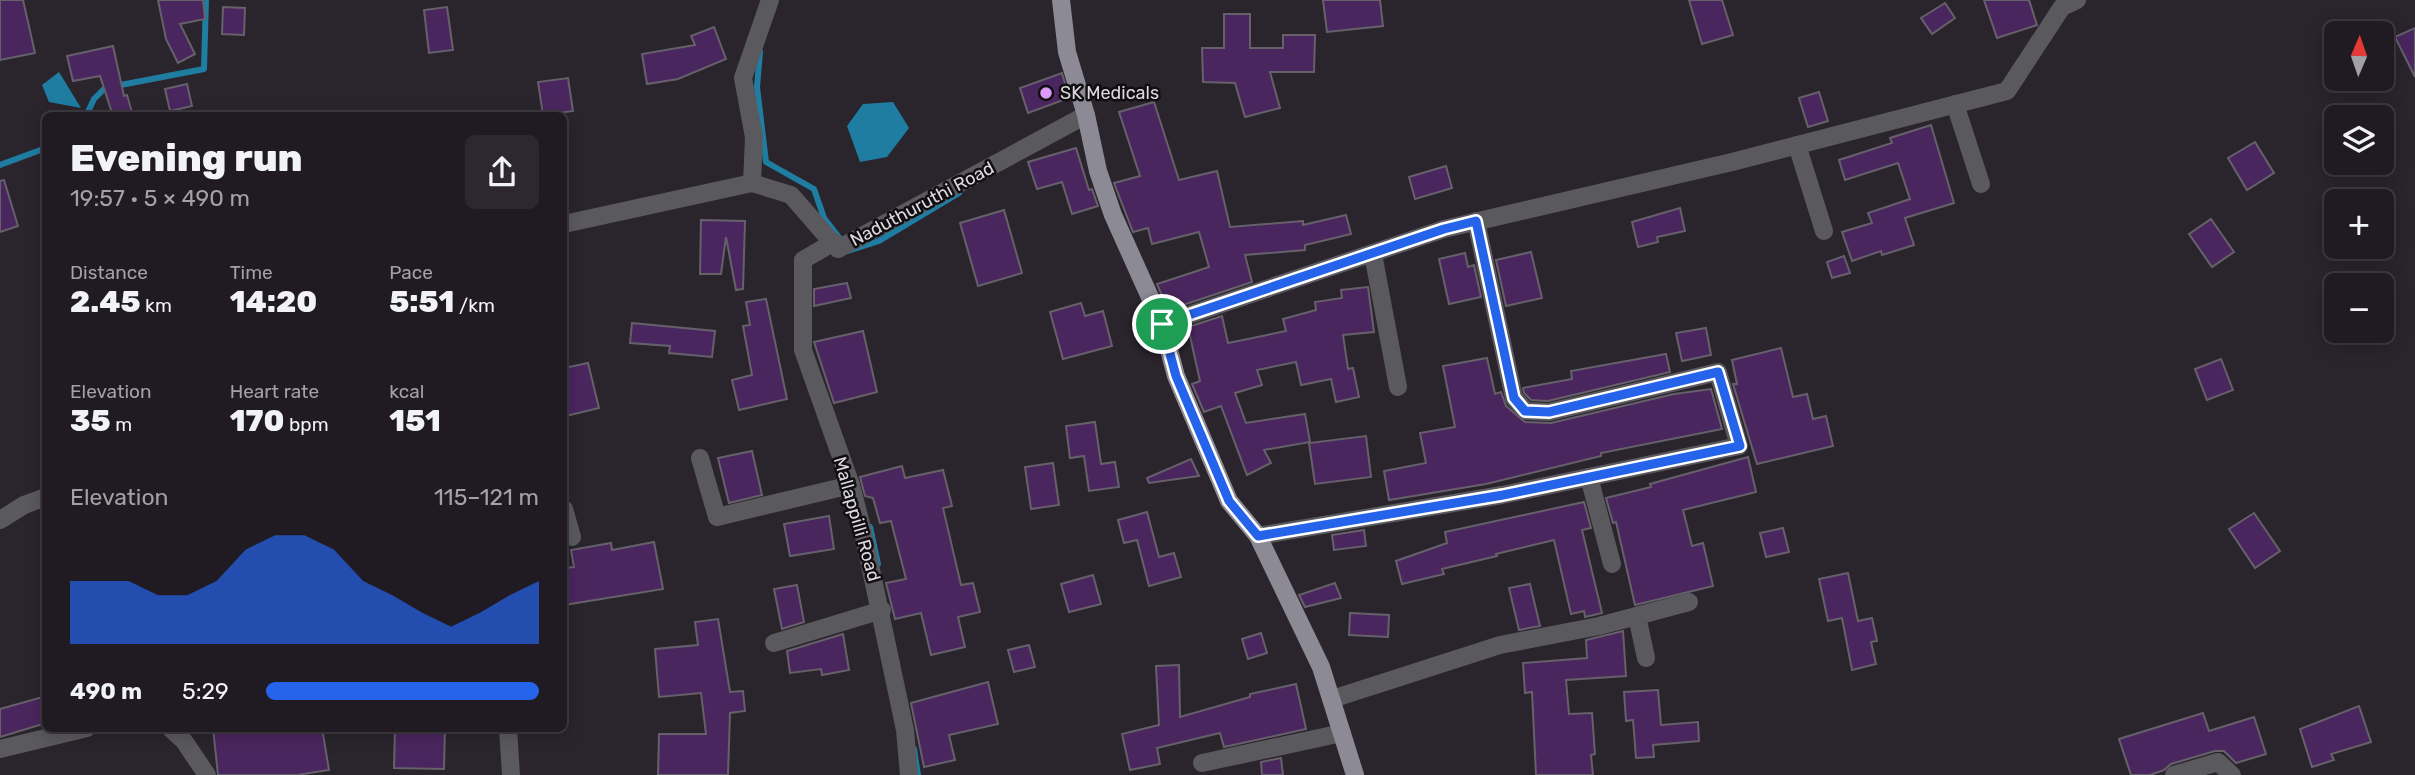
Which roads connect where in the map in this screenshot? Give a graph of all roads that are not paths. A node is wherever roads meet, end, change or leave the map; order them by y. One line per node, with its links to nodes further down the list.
1 (770, 0): 7 (street)
2 (1061, 0): 5 (main road)
3 (2077, 0): 4 (street)
4 (1955, 104): 6 (street); 8 (street)
5 (1086, 115): 12 (street, Naduthuruthi Road); 14 (main road)
6 (1797, 145): 9 (street); 11 (street)
7 (752, 183): 10 (street); 12 (street, Naduthuruthi Road)
8 (1981, 184)
9 (1476, 221): 13 (street); 17 (street)
10 (567, 223)
11 (1824, 231)
12 (834, 242): 18 (street, Mallappilli Road)
13 (1373, 254): 14 (street); 15 (street)
14 (1162, 324): 22 (main road)
15 (1398, 387)
16 (700, 458): 18 (street)
17 (1589, 477): 22 (street); 24 (street)
18 (851, 485): 26 (street, Mallappilli Road)
19 (42, 498): 20 (street)
20 (0, 520)
21 (567, 520): 23 (street)
22 (1258, 536): 30 (main road)
23 (572, 537)
24 (1612, 564)
25 (1689, 602): 27 (street)
26 (882, 610): 28 (street); 39 (street, Mallappilli Road)
27 (1637, 616): 29 (street); 30 (street)
28 (774, 643)
29 (1646, 659)
30 (1332, 699): 34 (main road)
31 (70, 732): 35 (street)
32 (174, 732): 37 (street)
33 (508, 732): 38 (street)
34 (1342, 733): 36 (street); 40 (main road)
35 (0, 749)
36 (1202, 763)
37 (208, 775)
38 (510, 775)
39 (909, 775)
40 (1354, 775)
41 (2175, 775): 42 (street)
42 (2232, 775)

